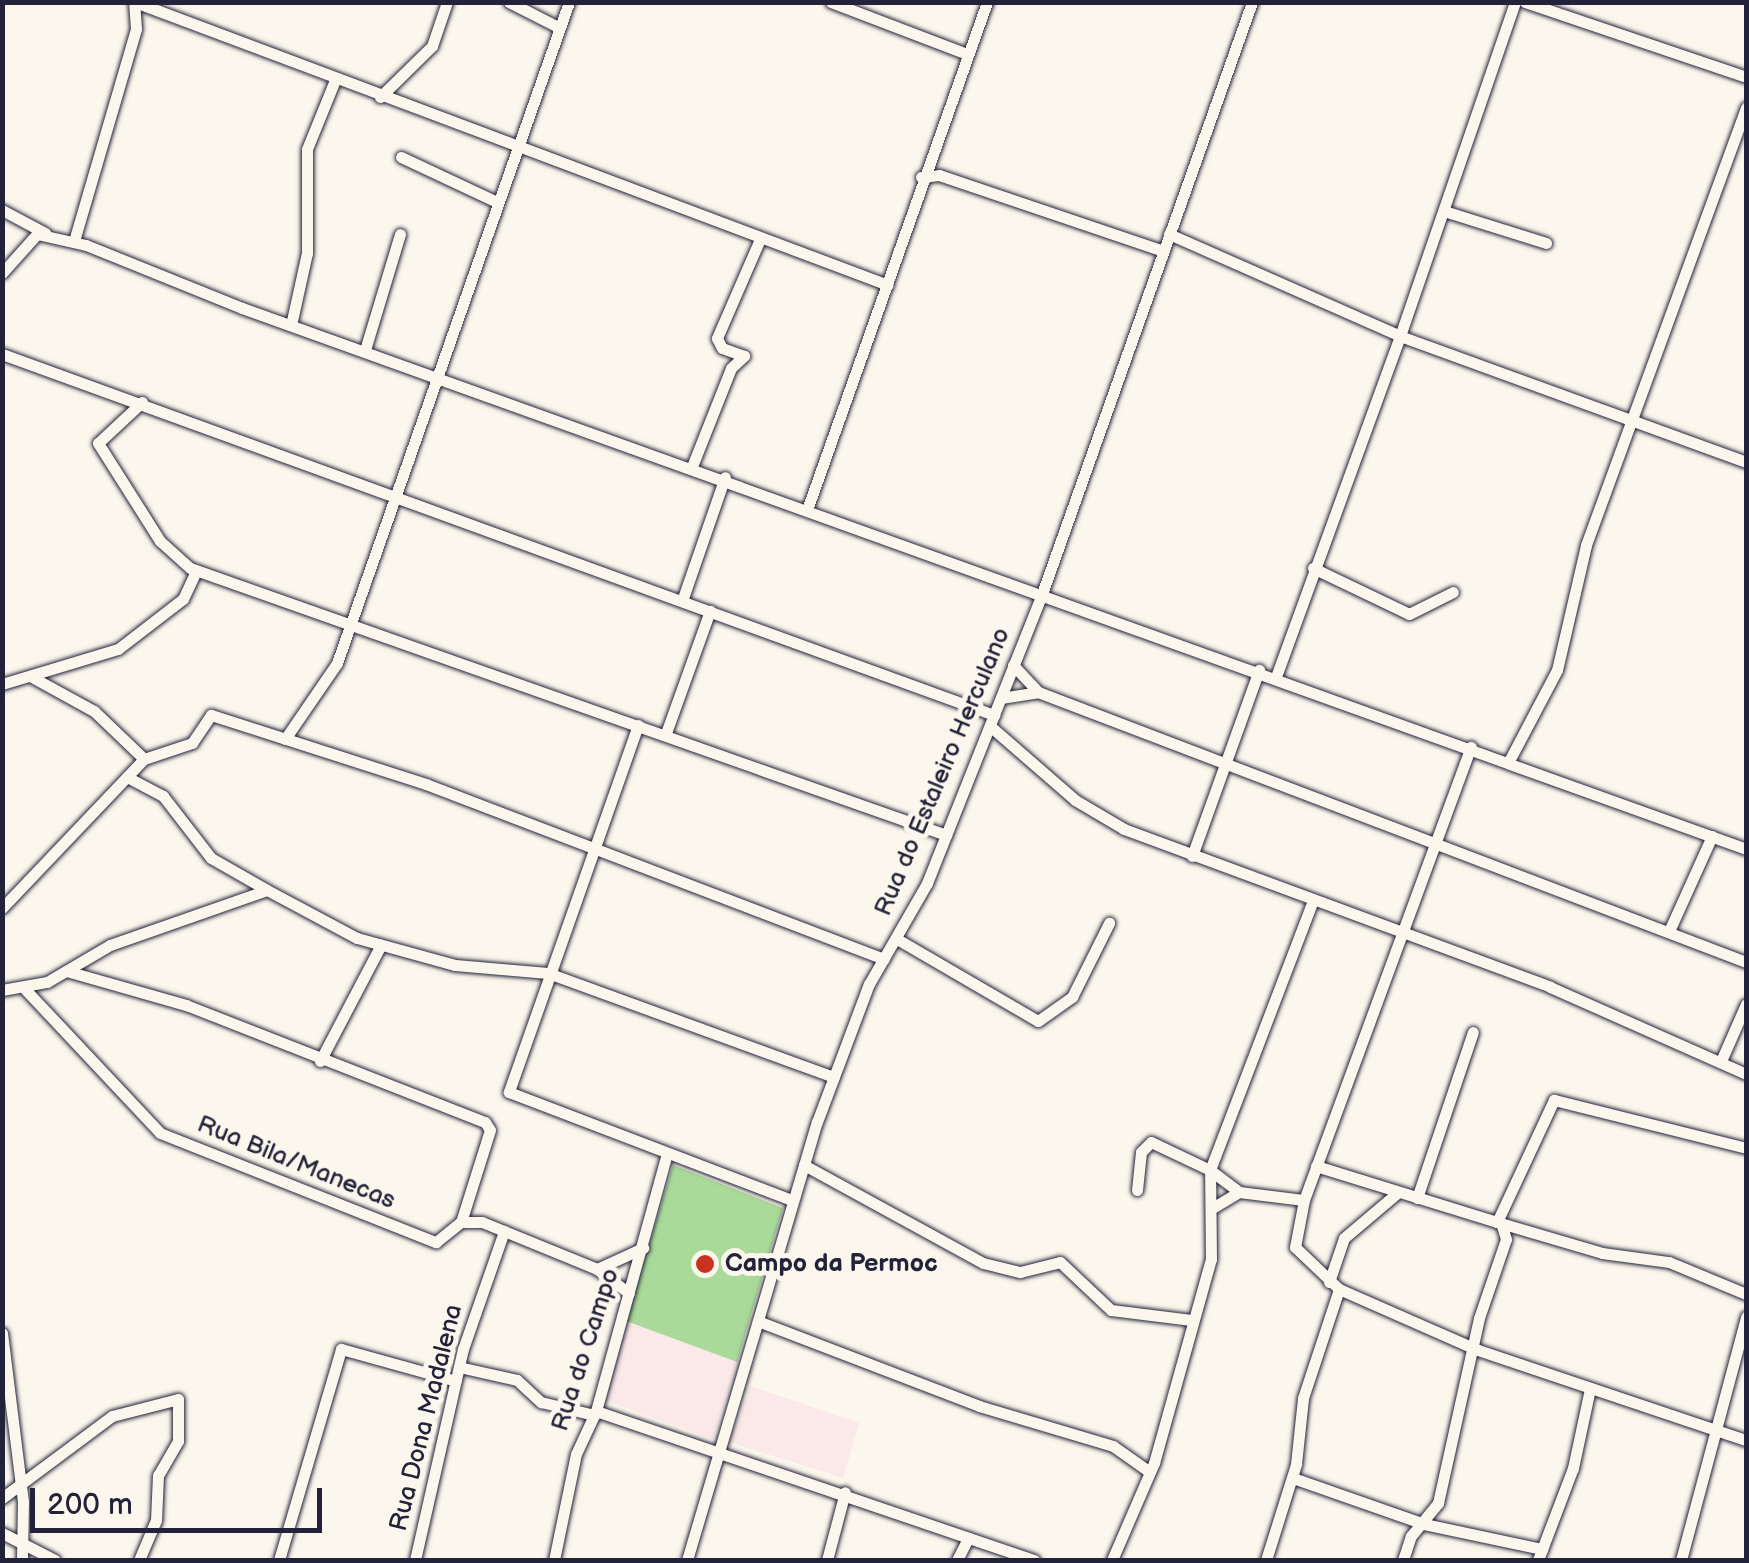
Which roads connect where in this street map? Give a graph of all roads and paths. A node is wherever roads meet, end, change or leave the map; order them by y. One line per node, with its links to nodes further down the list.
1 (134, 2): 14 (street); 29 (street)
2 (448, 2): 15 (street)
3 (509, 2): 11 (street)
4 (569, 2): 11 (street)
5 (831, 2): 10 (street)
6 (986, 2): 12 (street)
7 (1252, 2): 27 (street, Rua do Estaleiro Herculano)
8 (1515, 2): 24 (street)
9 (1525, 2): 13 (street)
10 (866, 8): 12 (street)
11 (560, 28): 17 (street)
12 (967, 54): 19 (street)
13 (1746, 77)
14 (336, 80): 15 (street); 34 (street)
15 (380, 97): 17 (street)
16 (1746, 107): 40 (street)
17 (514, 149): 22 (street); 28 (street)
18 (402, 157): 22 (street)
19 (927, 159): 20 (street); 21 (street)
20 (938, 175): 21 (street); 31 (street)
21 (921, 177): 33 (street)
22 (497, 202): 38 (street)
23 (2, 210): 25 (street)
24 (1444, 211): 30 (street); 35 (street)
25 (45, 233): 29 (street); 32 (street)
26 (400, 234): 36 (street)
27 (1169, 234): 31 (street, Rua do Estaleiro Herculano); 35 (street)
28 (760, 239): 33 (street); 42 (street)
29 (74, 241): 34 (street)
30 (1546, 242)
31 (1163, 251): 48 (street, Rua do Estaleiro Herculano)
32 (2, 273)
33 (888, 285): 45 (street)
34 (291, 325): 36 (street)
35 (1400, 336): 40 (street); 46 (street)
36 (365, 350): 38 (street)
37 (2, 354): 39 (street)
38 (438, 377): 42 (street); 44 (street)
39 (142, 402): 44 (street); 47 (street)
40 (1634, 419): 41 (street); 66 (street)
41 (1746, 462)
42 (693, 464): 43 (street)
43 (726, 476): 45 (street); 50 (street)
44 (394, 500): 50 (street); 52 (street)
45 (808, 507): 48 (street)
46 (1313, 568): 49 (street); 56 (street)
47 (196, 571): 52 (street); 55 (street)
48 (1043, 591): 53 (street, Rua do Estaleiro Herculano); 54 (street)
49 (1453, 592)
50 (682, 601): 51 (street)
51 (710, 611): 60 (street); 62 (street)
52 (353, 623): 61 (street); 63 (street)
53 (1014, 665): 58 (street); 59 (street, Rua do Estaleiro Herculano)
54 (1259, 670): 56 (street); 67 (street)
55 (30, 676): 57 (street); 65 (street)
56 (1276, 676): 64 (street)
57 (2, 684)
58 (1038, 692): 59 (street); 67 (street)
59 (1001, 698): 60 (street, Rua do Estaleiro Herculano)
60 (992, 721): 70 (street, Rua do Estaleiro Herculano); 75 (street)
61 (638, 725): 62 (street); 74 (street)
62 (666, 733): 70 (street)
63 (286, 739): 65 (street); 74 (street)
64 (1471, 748): 66 (street); 72 (street)
65 (144, 759): 68 (street)
66 (1510, 761): 71 (street)
67 (1225, 764): 72 (street); 75 (street)
68 (127, 777): 76 (street); 78 (street)
69 (1746, 832): 73 (street)
70 (946, 835): 82 (street, Rua do Estaleiro Herculano)
71 (1712, 836): 73 (street); 80 (street)
72 (1441, 842): 80 (street); 81 (street)
73 (1740, 847)
74 (597, 848): 84 (street); 87 (street)
75 (1192, 856): 77 (street)
76 (267, 890): 83 (street); 86 (street)
77 (1313, 900): 81 (street); 100 (street)
78 (2, 908)
79 (1109, 923): 82 (street)
80 (1670, 928): 85 (street)
81 (1406, 934): 93 (street); 99 (street)
82 (897, 939): 84 (street, Rua do Estaleiro Herculano)
83 (381, 946): 87 (street); 92 (street)
84 (884, 959): 95 (street, Rua do Estaleiro Herculano)
85 (1746, 962)
86 (68, 972): 88 (street); 92 (street)
87 (548, 973): 95 (street); 97 (street)
88 (23, 987): 89 (street); 108 (street, Rua Bila/Manecas)
89 (2, 990)
90 (1746, 1004): 93 (street)
91 (1473, 1032): 104 (street)
92 (320, 1061): 108 (street)
93 (1721, 1062): 94 (street)
94 (1746, 1074)
95 (834, 1077): 98 (street, Rua do Estaleiro Herculano)
96 (1746, 1148): 109 (street)
97 (666, 1154): 105 (street); 113 (street, Rua do Campo)
98 (804, 1166): 105 (street, Rua do Estaleiro Herculano); 119 (street)
99 (1316, 1166): 103 (street); 106 (street)
100 (1210, 1170): 101 (street); 102 (street); 107 (street)
101 (1137, 1190)
102 (1238, 1192): 106 (street); 107 (street)
103 (1396, 1193): 104 (street); 115 (street)
104 (1417, 1198): 109 (street)
105 (792, 1200): 120 (street, Rua do Estaleiro Herculano)
106 (1304, 1200): 115 (street)
107 (1214, 1207): 119 (street)
108 (461, 1222): 111 (street, Rua Bila/Manecas)
109 (1502, 1223): 110 (street); 112 (street)
110 (1524, 1228): 112 (street); 117 (street)
111 (504, 1231): 114 (street, Rua Bila/Manecas); 123 (street, Rua Dona Madalena)
112 (1506, 1239): 122 (street)
113 (642, 1248): 114 (street); 116 (street, Rua do Campo)
114 (597, 1270): 116 (street, Rua Bila/Manecas)
115 (1334, 1286): 122 (street); 131 (street)
116 (629, 1293): 126 (street, Rua do Campo)
117 (1746, 1294)
118 (1746, 1316): 127 (street)
119 (1191, 1320): 130 (street)
120 (758, 1322): 129 (street, Rua do Estaleiro Herculano); 130 (street)
121 (2, 1332): 125 (street)
122 (1478, 1350): 124 (street); 136 (street)
123 (458, 1374): 126 (street); 144 (street); 145 (street, Rua Dona Madalena)
124 (1590, 1389): 127 (street); 140 (street)
125 (4, 1395): 132 (street)
126 (595, 1413): 129 (street); 146 (street, Rua do Campo)
127 (1713, 1428): 128 (street); 154 (street)
128 (1746, 1440)
129 (719, 1452): 133 (street); 147 (street, Rua do Estaleiro Herculano)
130 (1150, 1472): 151 (street)
131 (1293, 1478): 136 (street); 152 (street)
132 (19, 1482): 134 (street); 135 (street); 143 (street)
133 (845, 1492): 138 (street); 148 (street)
134 (3, 1498): 135 (street)
135 (24, 1502): 139 (street)
136 (1424, 1524): 140 (street); 153 (street)
137 (2, 1533): 139 (street)
138 (968, 1538): 149 (street); 150 (street)
139 (23, 1546): 141 (street); 142 (street)
140 (1540, 1555)
141 (22, 1560)
142 (55, 1560)
143 (139, 1560)
144 (279, 1560)
145 (415, 1560)
146 (554, 1560)
147 (687, 1560)
148 (827, 1560)
149 (957, 1560)
150 (1034, 1560)
151 (1112, 1560)
152 (1266, 1560)
153 (1404, 1560)
154 (1681, 1560)

